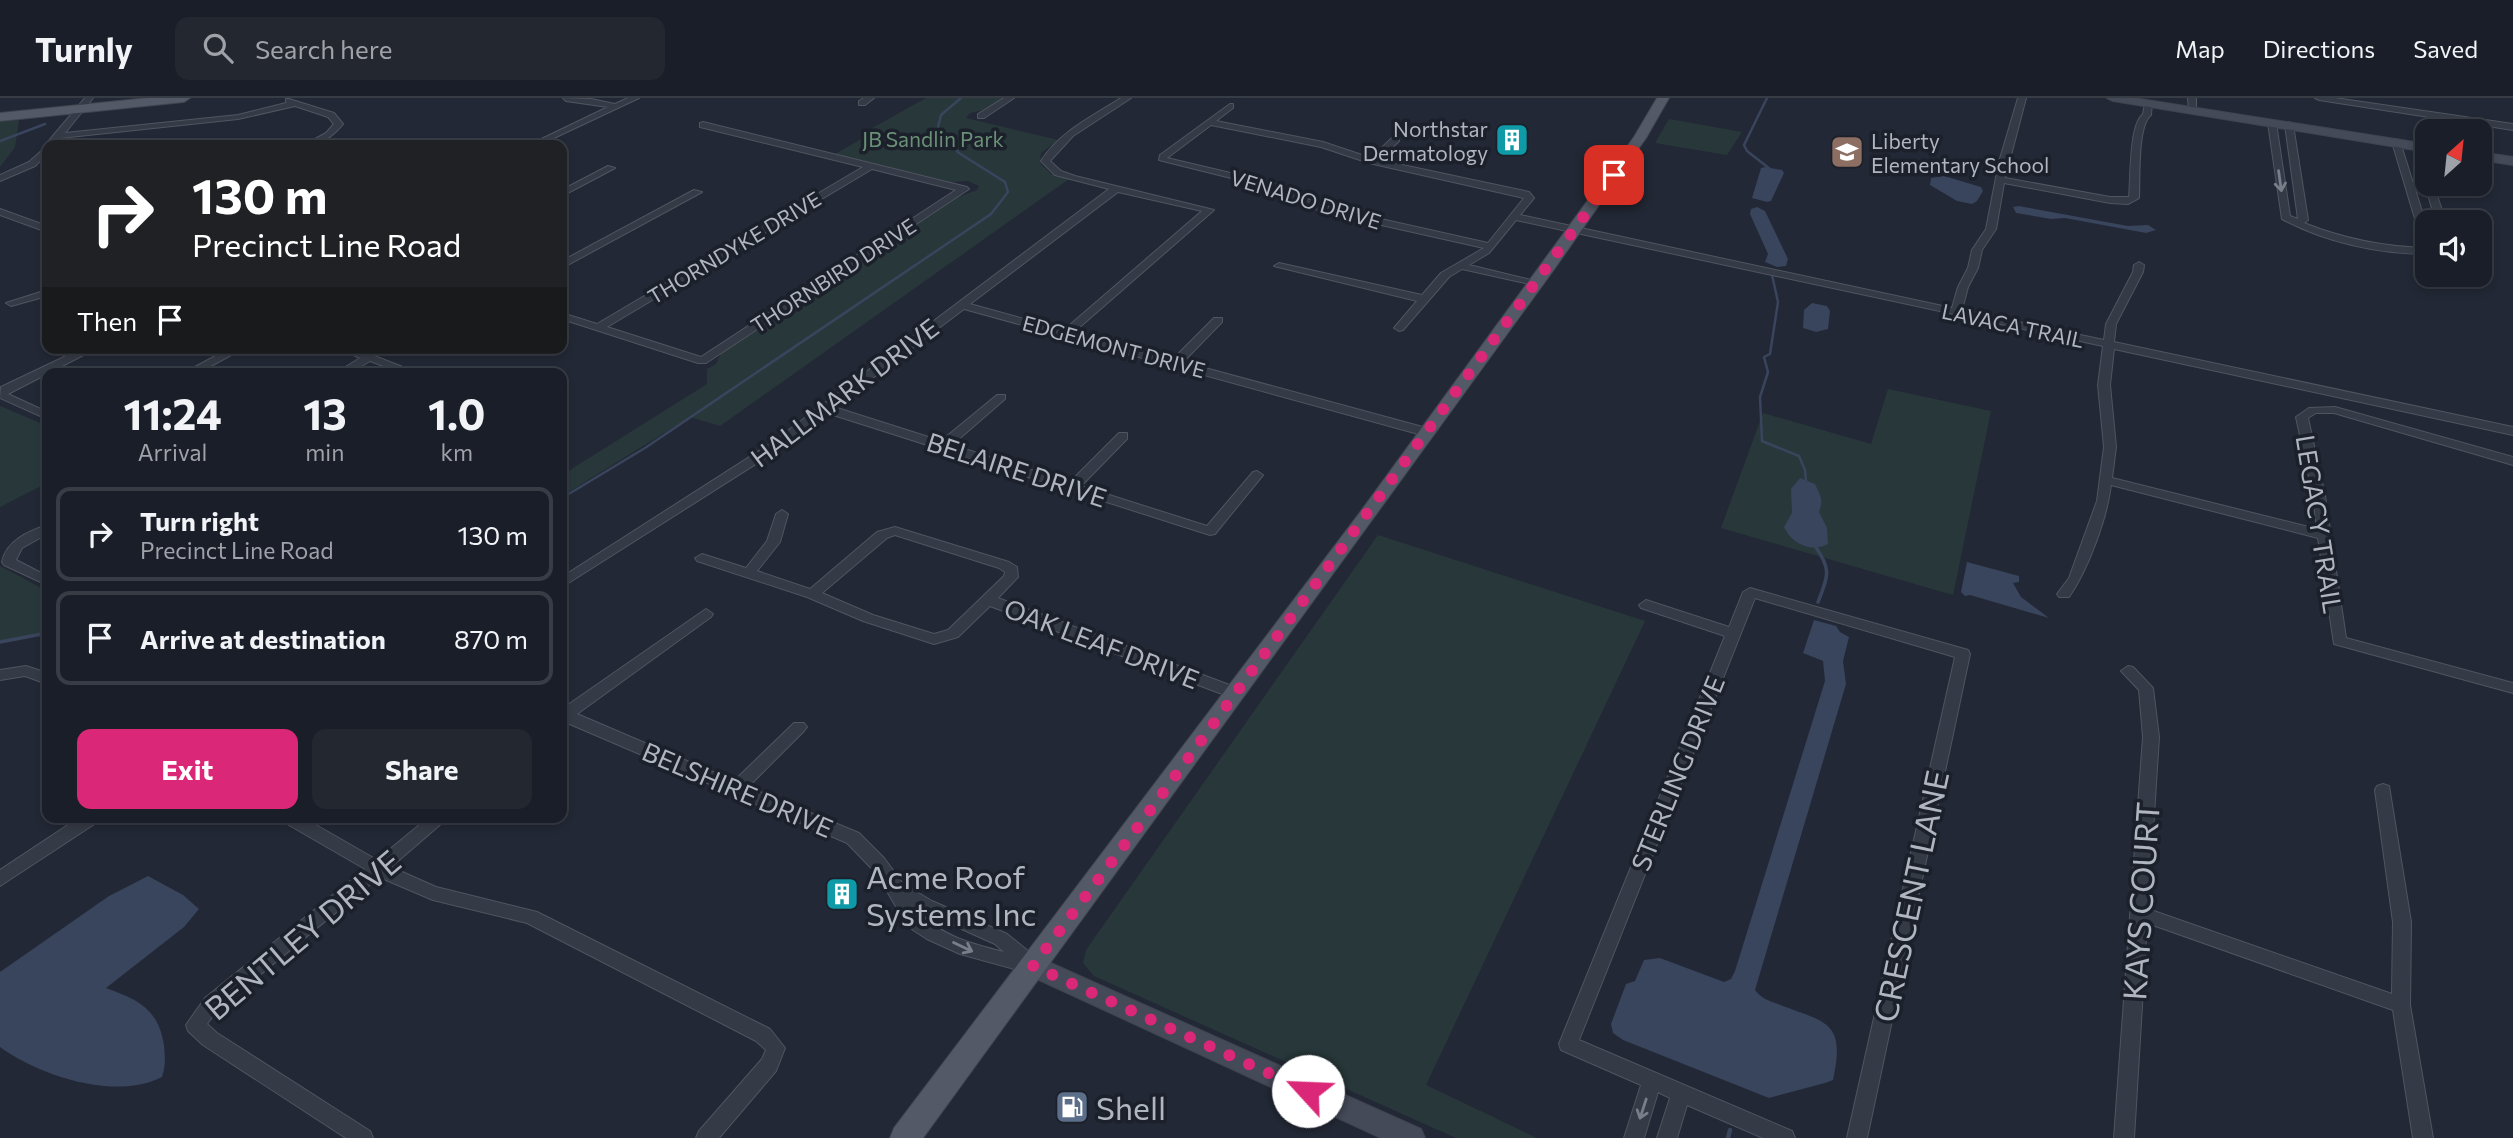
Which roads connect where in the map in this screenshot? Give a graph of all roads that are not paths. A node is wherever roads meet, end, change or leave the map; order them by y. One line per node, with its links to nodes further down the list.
1 (89, 98): 19 (street)
2 (184, 98): 19 (main road)
3 (281, 98): 14 (street)
4 (635, 98): 18 (street)
5 (1010, 98): 21 (street)
6 (1127, 98): 48 (street)
7 (1663, 98): 56 (main road)
8 (2022, 98): 47 (street)
9 (2113, 98): 13 (main road)
10 (2319, 98): 20 (street)
11 (2387, 98): 20 (street)
12 (566, 99): 18 (street)
13 (2135, 102): 15 (main road); 23 (street)
14 (295, 103): 29 (street); 34 (street)
15 (2149, 104): 16 (main road); 23 (street)
16 (2193, 104): 25 (main road)
17 (1230, 106): 24 (street)
18 (615, 107): 35 (street)
19 (80, 109): 22 (main road); 29 (street)
20 (2391, 109): 28 (street)
21 (981, 116)
22 (0, 117)
23 (2143, 117): 47 (street)
24 (1209, 122): 42 (street); 57 (street, VENADO DRIVE)
25 (2272, 123): 27 (main road); 30 (street)
26 (703, 125): 44 (street)
27 (2289, 125): 32 (street); 36 (main road)
28 (2513, 127)
29 (58, 136): 33 (street)
30 (2274, 136): 32 (street); 54 (street, one-way to 54)
31 (1396, 139): 42 (street)
32 (2291, 139): 54 (street)
33 (55, 140)
34 (318, 140)
35 (544, 140)
36 (2396, 142): 37 (main road); 39 (street)
37 (2415, 146)
38 (42, 154): 46 (street)
39 (2400, 155): 40 (street); 51 (street)
40 (2415, 157)
41 (2492, 158): 43 (main road)
42 (1372, 161): 53 (street)
43 (2513, 161)
44 (871, 166): 71 (street, THORNDYKE DRIVE); 71 (street, THORNBIRD DRIVE)
45 (611, 168): 49 (street)
46 (0, 178)
47 (2001, 180): 68 (street)
48 (1117, 188): 67 (street, HALLMARK DRIVE); 73 (street)
49 (567, 190)
50 (697, 192): 59 (street)
51 (2417, 210)
52 (0, 212): 55 (street)
53 (1514, 217): 56 (street, LAVACA TRAIL); 57 (street)
54 (2296, 224): 58 (street)
55 (42, 227)
56 (1574, 230): 63 (main road); 68 (street, LAVACA TRAIL)
57 (1490, 246): 62 (street)
58 (2415, 251)
59 (567, 262)
60 (2139, 265): 74 (street)
61 (1279, 266): 65 (street)
62 (1460, 266): 63 (street); 65 (street)
63 (1535, 284): 88 (main road)
64 (42, 294): 66 (street)
65 (1424, 299): 72 (street)
66 (11, 303)
67 (962, 305): 73 (street, EDGEMONT DRIVE); 86 (street, HALLMARK DRIVE)
68 (1956, 313): 74 (street, LAVACA TRAIL)
69 (567, 318): 71 (street)
70 (1218, 320): 79 (street)
71 (598, 328)
72 (1399, 328)
73 (1067, 333): 79 (street, EDGEMONT DRIVE)
74 (2108, 345): 89 (street, LAVACA TRAIL); 94 (street)
75 (79, 354): 80 (street)
76 (227, 354): 81 (street)
77 (359, 354): 78 (street)
78 (370, 358): 82 (street); 83 (street)
79 (1176, 363): 88 (street, EDGEMONT DRIVE)
80 (50, 368)
81 (199, 368)
82 (351, 368)
83 (399, 368)
84 (42, 372): 87 (street)
85 (1001, 397): 91 (street)
86 (825, 408): 91 (street, BELAIRE DRIVE); 102 (street, HALLMARK DRIVE)
87 (42, 414)
88 (1429, 428): 114 (main road)
89 (2513, 431)
90 (1123, 436): 95 (street)
91 (943, 446): 95 (street, BELAIRE DRIVE)
92 (2513, 461): 98 (street, LEGACY TRAIL)
93 (1257, 474): 95 (street, BELAIRE DRIVE)
94 (2107, 480): 98 (street); 104 (street)
95 (1072, 487)
96 (782, 514): 100 (street)
97 (42, 532): 101 (street)
98 (2324, 535): 113 (street, LEGACY TRAIL)
99 (702, 558): 100 (street, OAK LEAF DRIVE)
100 (748, 574): 103 (street, OAK LEAF DRIVE)
101 (42, 578)
102 (567, 580)
103 (812, 594): 105 (street, OAK LEAF DRIVE); 105 (street)
104 (2064, 594)
105 (989, 600): 114 (street, OAK LEAF DRIVE)
106 (1646, 606): 108 (street)
107 (706, 614): 115 (street)
108 (1734, 634): 109 (street, STERLING DRIVE); 128 (street, STERLING DRIVE)
109 (1963, 654): 137 (street, CRESCENT LANE)
110 (2128, 671): 125 (street, KAYS COURT)
111 (0, 675): 112 (street)
112 (42, 677)
113 (2513, 688)
114 (1235, 693): 126 (main road)
115 (567, 712)
116 (567, 717): 118 (street, BELSHIRE DRIVE)
117 (799, 727): 118 (street)
118 (737, 788): 126 (street, BELSHIRE DRIVE)
119 (2383, 790): 127 (street)
120 (84, 823): 124 (street)
121 (298, 823): 123 (street)
122 (433, 823): 123 (street, BENTLEY DRIVE)
123 (379, 869): 130 (street, BENTLEY DRIVE); 131 (street)
124 (0, 879)
125 (2139, 913): 127 (street); 138 (street, KAYS COURT)
126 (1033, 966): 132 (main road); 133 (main road)
127 (2401, 1006): 139 (street)
128 (1652, 1081): 129 (street, STERLING DRIVE); 134 (street, one-way to 134)
129 (1681, 1094): 135 (street); 136 (street)
130 (363, 1138)
131 (705, 1138)
132 (905, 1138)
133 (1411, 1138)
134 (1634, 1138)
135 (1667, 1138)
136 (1785, 1138)
137 (1857, 1138)
138 (2124, 1138)
139 (2423, 1138)

